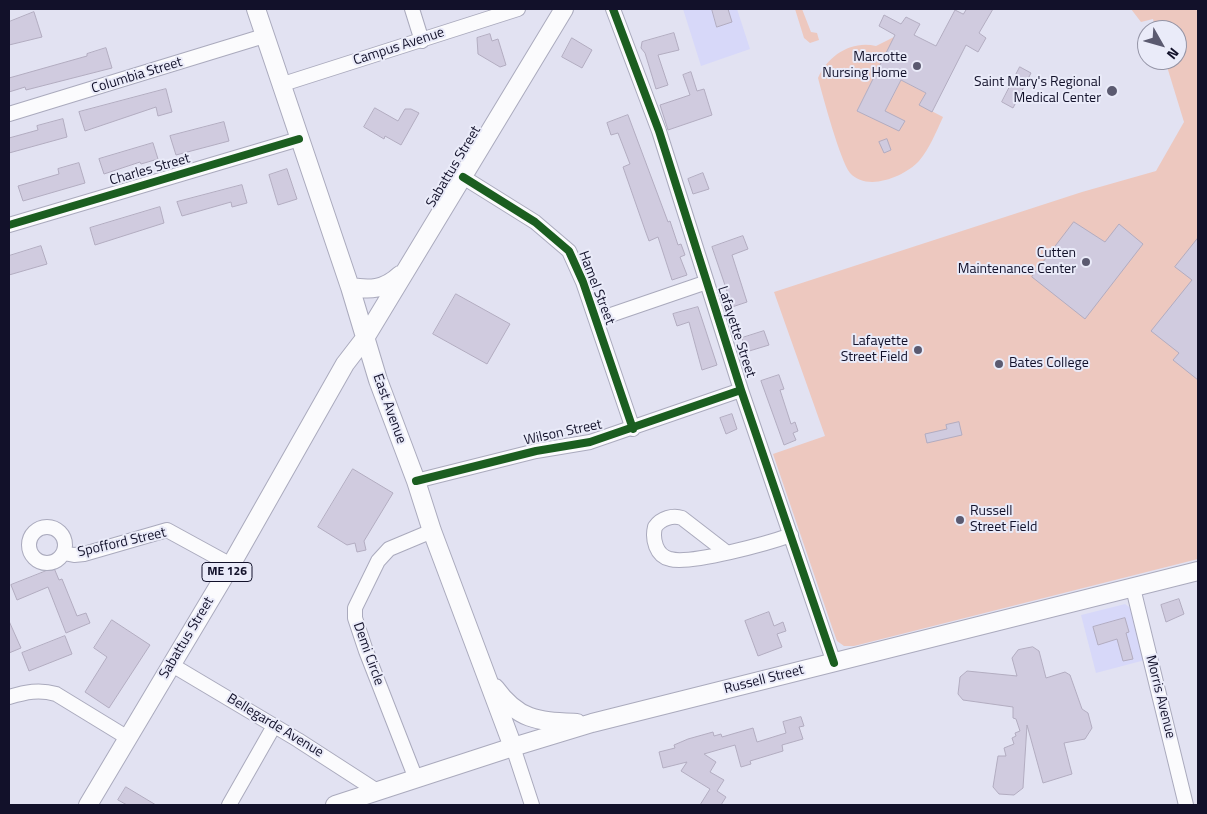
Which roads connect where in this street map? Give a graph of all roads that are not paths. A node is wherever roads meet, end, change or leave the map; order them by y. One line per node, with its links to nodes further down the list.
1 (256, 9): 6 (main road, East Avenue)
2 (412, 9): 7 (street)
3 (518, 9): 7 (street, Campus Avenue)
4 (564, 9): 11 (main road, Sabattus Street / ME 126)
5 (613, 9): 14 (street, Lafayette Street)
6 (264, 36): 8 (main road, East Avenue); 9 (street, Columbia Street)
7 (422, 40): 8 (street, Campus Avenue)
8 (280, 85): 10 (main road, East Avenue)
9 (9, 114)
10 (299, 139): 12 (street, Charles Street); 15 (main road, East Avenue)
11 (463, 177): 13 (main road, Sabattus Street / ME 126); 16 (street, Hamel Street)
12 (9, 225)
13 (407, 268): 15 (main road); 17 (main road, Sabattus Street / ME 126)
14 (707, 282): 16 (street); 18 (street, Lafayette Street)
15 (350, 287): 17 (main road, East Avenue)
16 (596, 320): 19 (street, Hamel Street)
17 (365, 338): 20 (main road, East Avenue); 25 (main road, Sabattus Street / ME 126)
18 (741, 390): 19 (street, Wilson Street); 22 (street, Lafayette Street)
19 (633, 429): 20 (street, Wilson Street)
20 (416, 481): 21 (main road, East Avenue)
21 (432, 531): 30 (main road, East Avenue); 36 (street, Demi Circle)
22 (791, 534): 23 (street); 28 (street, Lafayette Street)
23 (726, 552): 23 (street)
24 (64, 553): 25 (street, Spofford Street)
25 (231, 565): 29 (main road, Sabattus Street / ME 126)
26 (1198, 571): 27 (main road, Russell Street)
27 (1133, 588): 28 (main road, Russell Street); 42 (street, Morris Avenue)
28 (834, 663): 32 (main road, Russell Street)
29 (172, 665): 33 (street, Bellegarde Avenue); 34 (main road, Sabattus Street / ME 126)
30 (486, 675): 32 (main road); 35 (main road, East Avenue)
31 (9, 697): 34 (street)
32 (592, 723): 35 (main road, Russell Street)
33 (274, 726): 37 (street, Bellegarde Avenue); 39 (street)
34 (128, 738): 38 (main road, Sabattus Street / ME 126)
35 (513, 747): 36 (main road, Russell Street); 41 (street, East Avenue)
36 (416, 780): 37 (main road, Russell Street)
37 (377, 791): 40 (main road, Russell Street)
38 (88, 805)
39 (229, 805)
40 (335, 805)
41 (532, 805)
42 (1186, 805)

